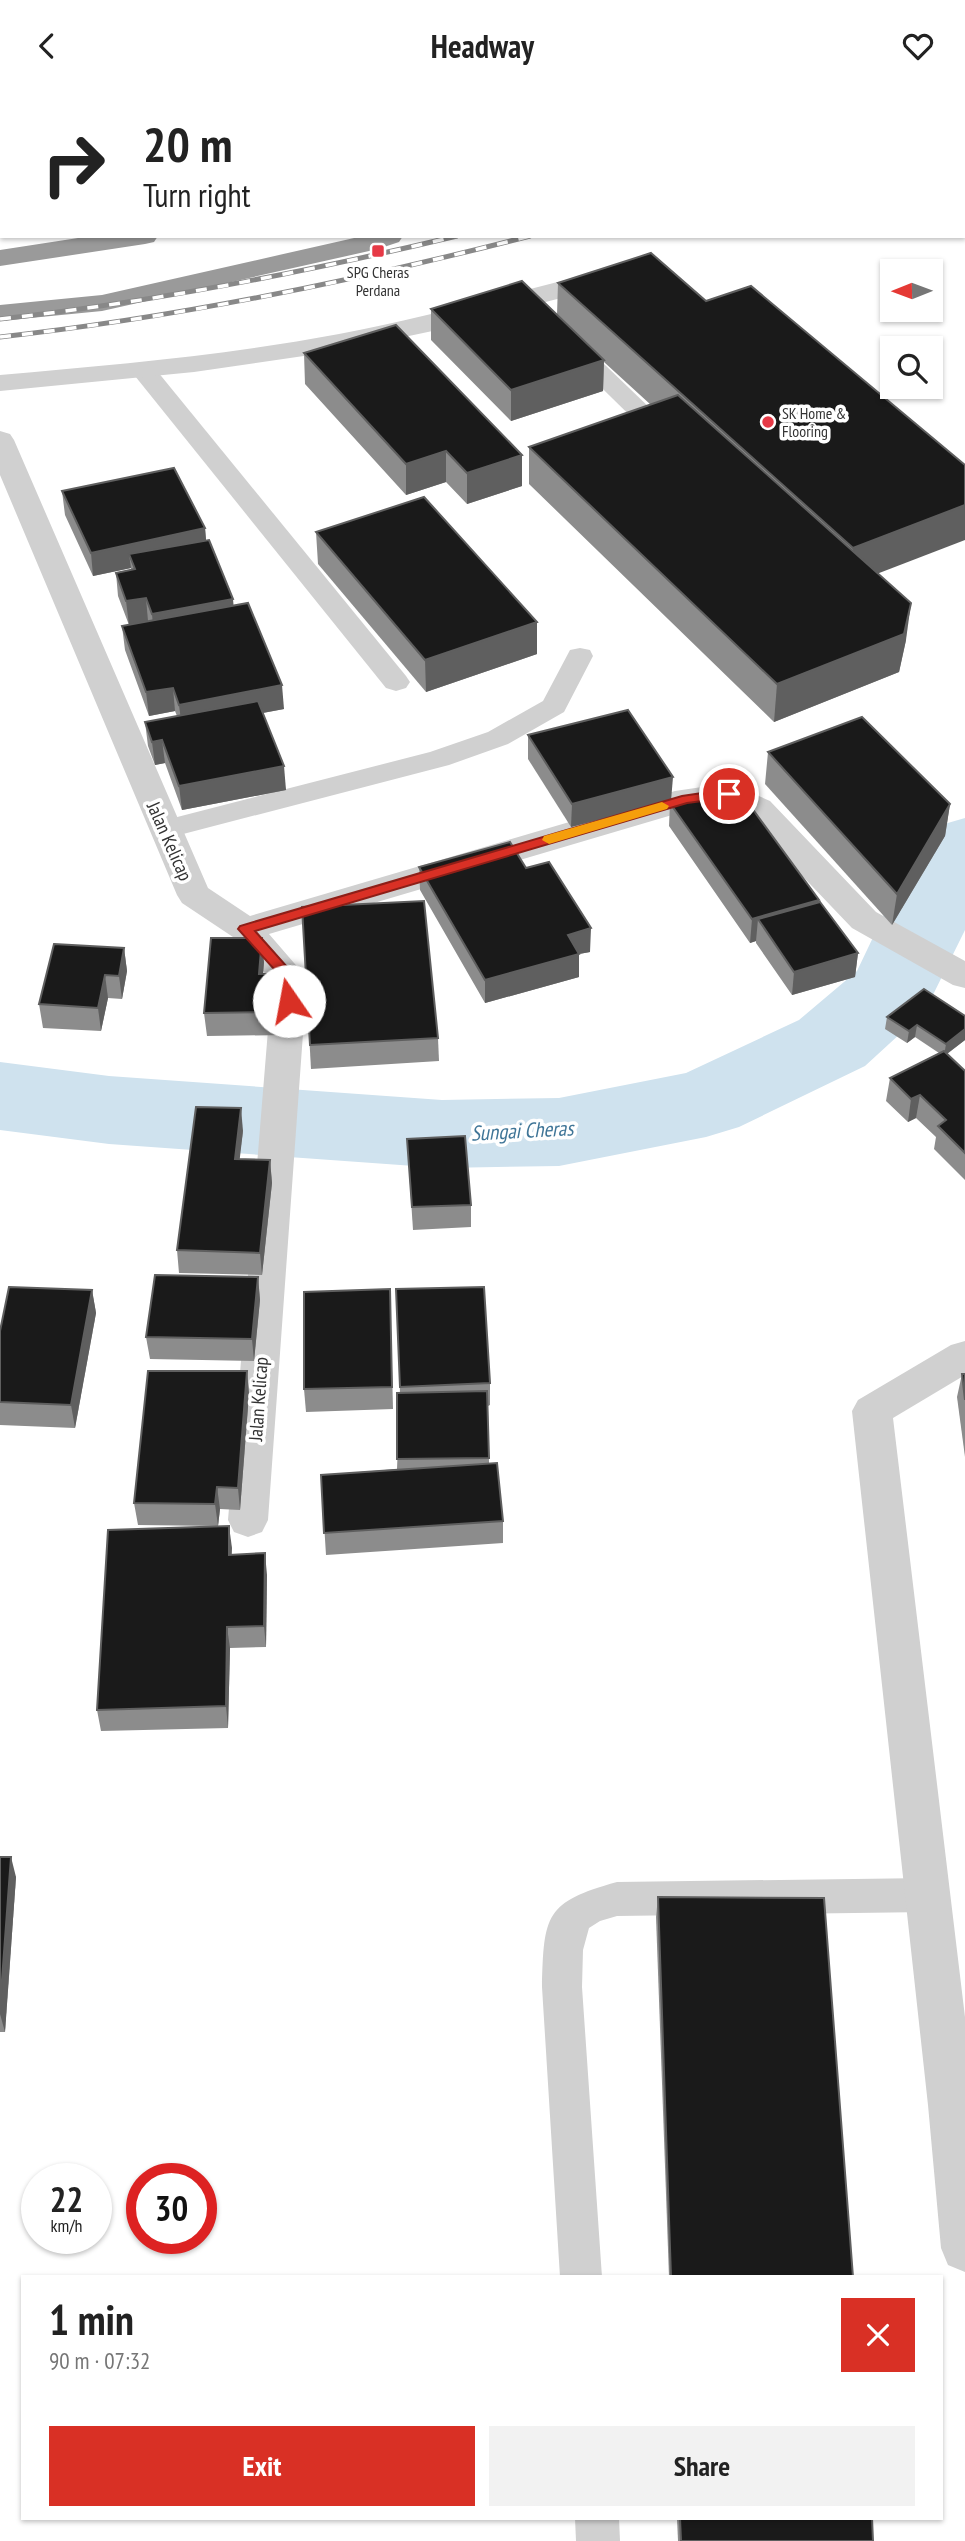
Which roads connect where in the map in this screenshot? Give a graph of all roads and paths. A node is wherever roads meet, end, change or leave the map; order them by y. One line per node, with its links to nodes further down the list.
1 (132, 238): 3 (highway)
2 (384, 238): 5 (highway)
3 (0, 258)
4 (617, 274): 6 (street)
5 (0, 313)
6 (540, 315): 7 (street); 10 (lane)
7 (144, 371): 8 (street); 12 (lane)
8 (0, 383)
9 (0, 440): 13 (street, Jalan Kelicap)
10 (669, 440)
11 (580, 656): 13 (lane)
12 (396, 681)
13 (163, 830): 14 (street, Jalan Kelicap)
14 (245, 929): 15 (street); 17 (street, Jalan Kelicap)
15 (953, 971)
16 (965, 1356): 18 (street)
17 (248, 1520)
18 (928, 1895): 19 (street); 21 (lane)
19 (959, 2104): 20 (street)
20 (965, 2248)
21 (581, 2275)
22 (597, 2520): 23 (lane)
23 (598, 2541)

